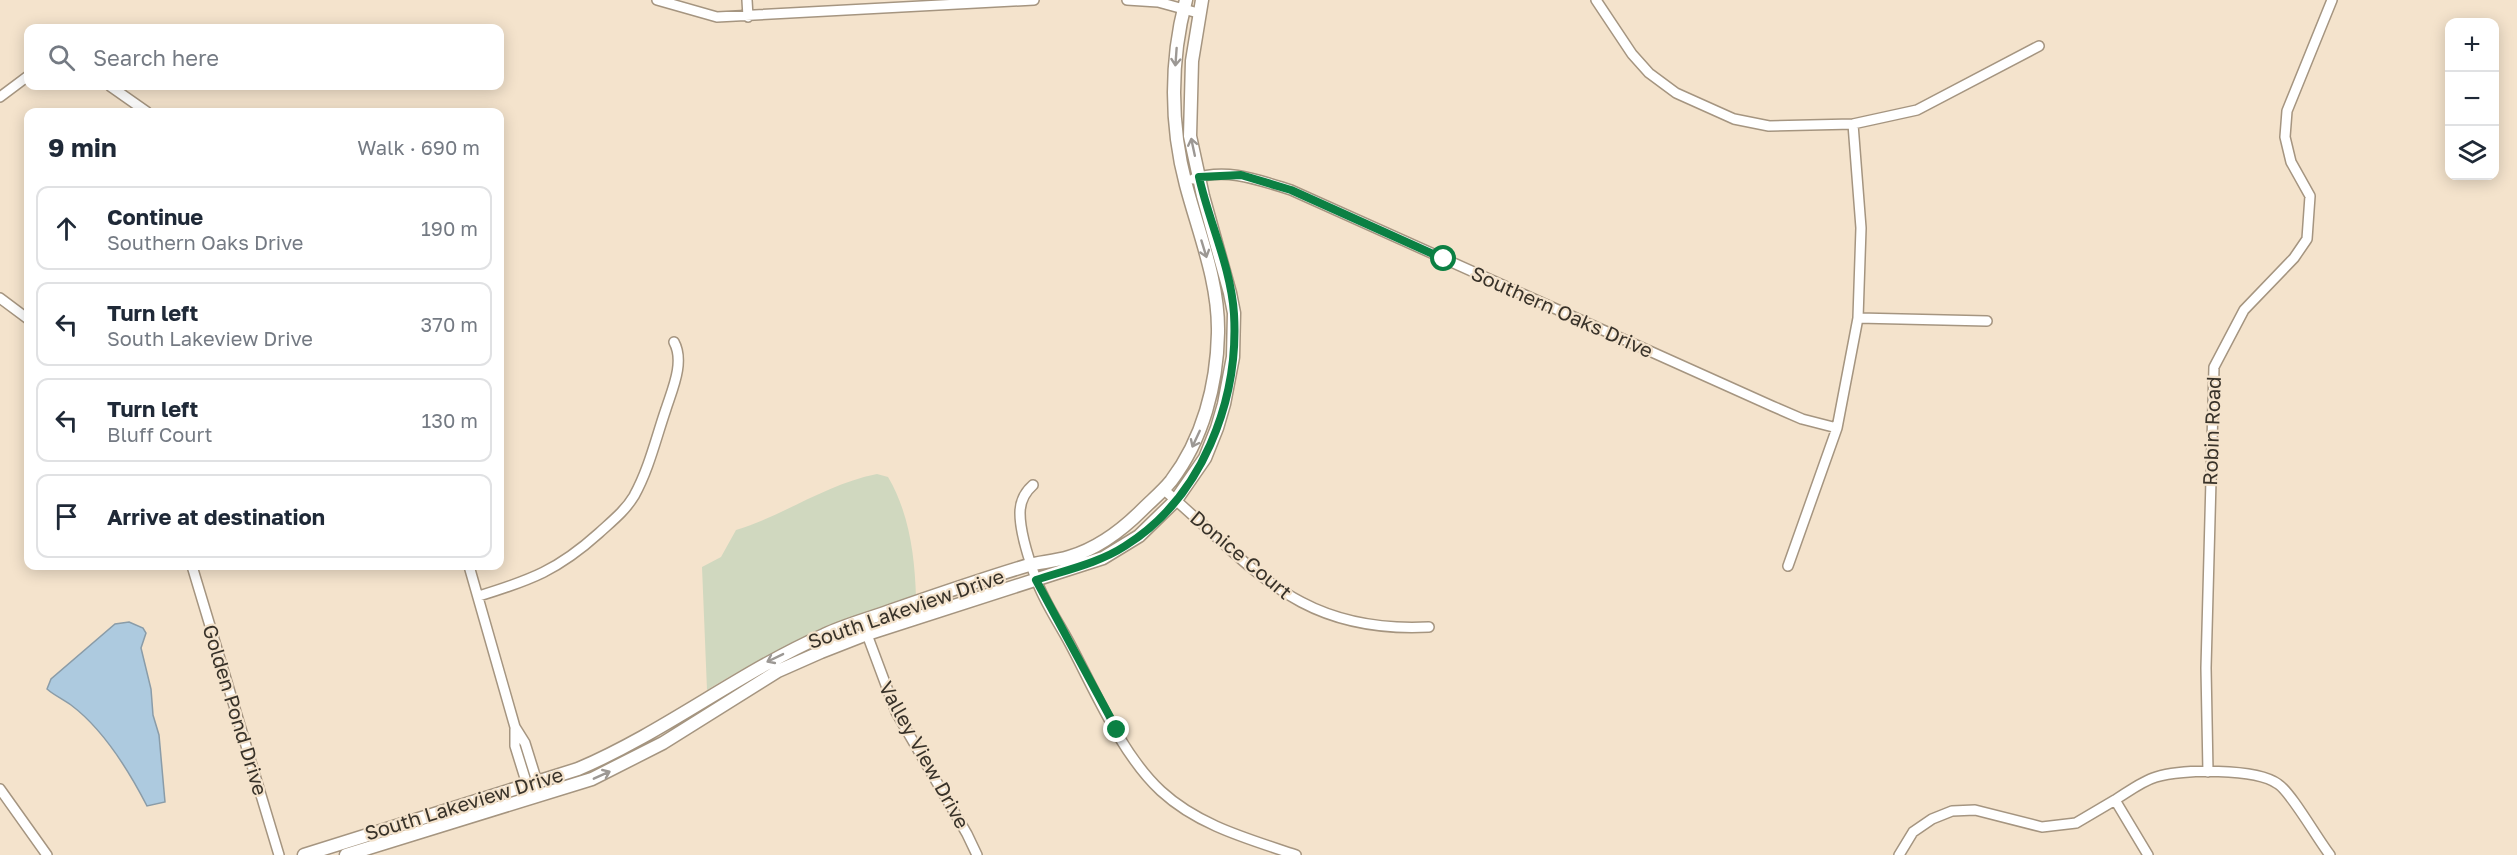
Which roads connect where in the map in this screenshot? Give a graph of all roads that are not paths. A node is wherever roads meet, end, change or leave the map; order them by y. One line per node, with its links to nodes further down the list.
1 (657, 0): 11 (street)
2 (747, 0): 11 (street)
3 (1022, 0): 4 (street); 11 (street)
4 (1034, 0)
5 (1127, 0): 9 (street)
6 (1202, 0): 10 (street, South Lakeview Drive)
7 (1596, 0): 17 (street)
8 (2332, 0): 40 (street, Robin Road)
9 (1185, 4): 10 (street); 19 (street, South Lakeview Drive, one-way to 19)
10 (1198, 13): 18 (street, South Lakeview Drive, one-way to 10)
11 (748, 17)
12 (2039, 46): 17 (street)
13 (24, 79): 15 (street)
14 (116, 90): 16 (street)
15 (0, 97)
16 (141, 108)
17 (1853, 124): 22 (street)
18 (1199, 177): 19 (street, Southern Oaks Drive); 25 (street, Southern Oaks Drive); 28 (street, South Lakeview Drive)
19 (1185, 182): 27 (street, South Lakeview Drive, one-way to 27)
20 (0, 298): 21 (street)
21 (24, 316)
22 (1858, 318): 23 (street); 25 (street)
23 (1987, 321)
24 (674, 342): 34 (street)
25 (1837, 428): 30 (street)
26 (1034, 485): 29 (street)
27 (1163, 489): 28 (street, Donice Court); 29 (street, South Lakeview Drive)
28 (1176, 500): 33 (street, South Lakeview Drive); 36 (street, Donice Court)
29 (1032, 564): 33 (street); 35 (street, South Lakeview Drive)
30 (1788, 566)
31 (193, 570): 46 (street, Golden Pond Drive)
32 (470, 570): 34 (street)
33 (1036, 580): 37 (street, South Lakeview Drive); 50 (street)
34 (479, 596): 41 (street)
35 (862, 621): 37 (street, Valley View Drive); 38 (street, South Lakeview Drive, one-way to 38)
36 (1429, 627)
37 (867, 634): 39 (street, South Lakeview Drive); 49 (street, Valley View Drive)
38 (699, 704): 39 (street); 41 (street, South Lakeview Drive)
39 (708, 715): 43 (street, South Lakeview Drive, one-way to 39)
40 (2208, 772): 44 (street); 53 (street)
41 (532, 783): 43 (street); 47 (street, South Lakeview Drive)
42 (0, 789): 45 (street)
43 (537, 797): 48 (street, South Lakeview Drive)
44 (2115, 800): 51 (street); 52 (street)
45 (47, 855)
46 (279, 855)
47 (304, 855)
48 (346, 855)
49 (977, 855)
50 (1296, 855)
51 (1899, 855)
52 (2148, 855)
53 (2330, 855)

